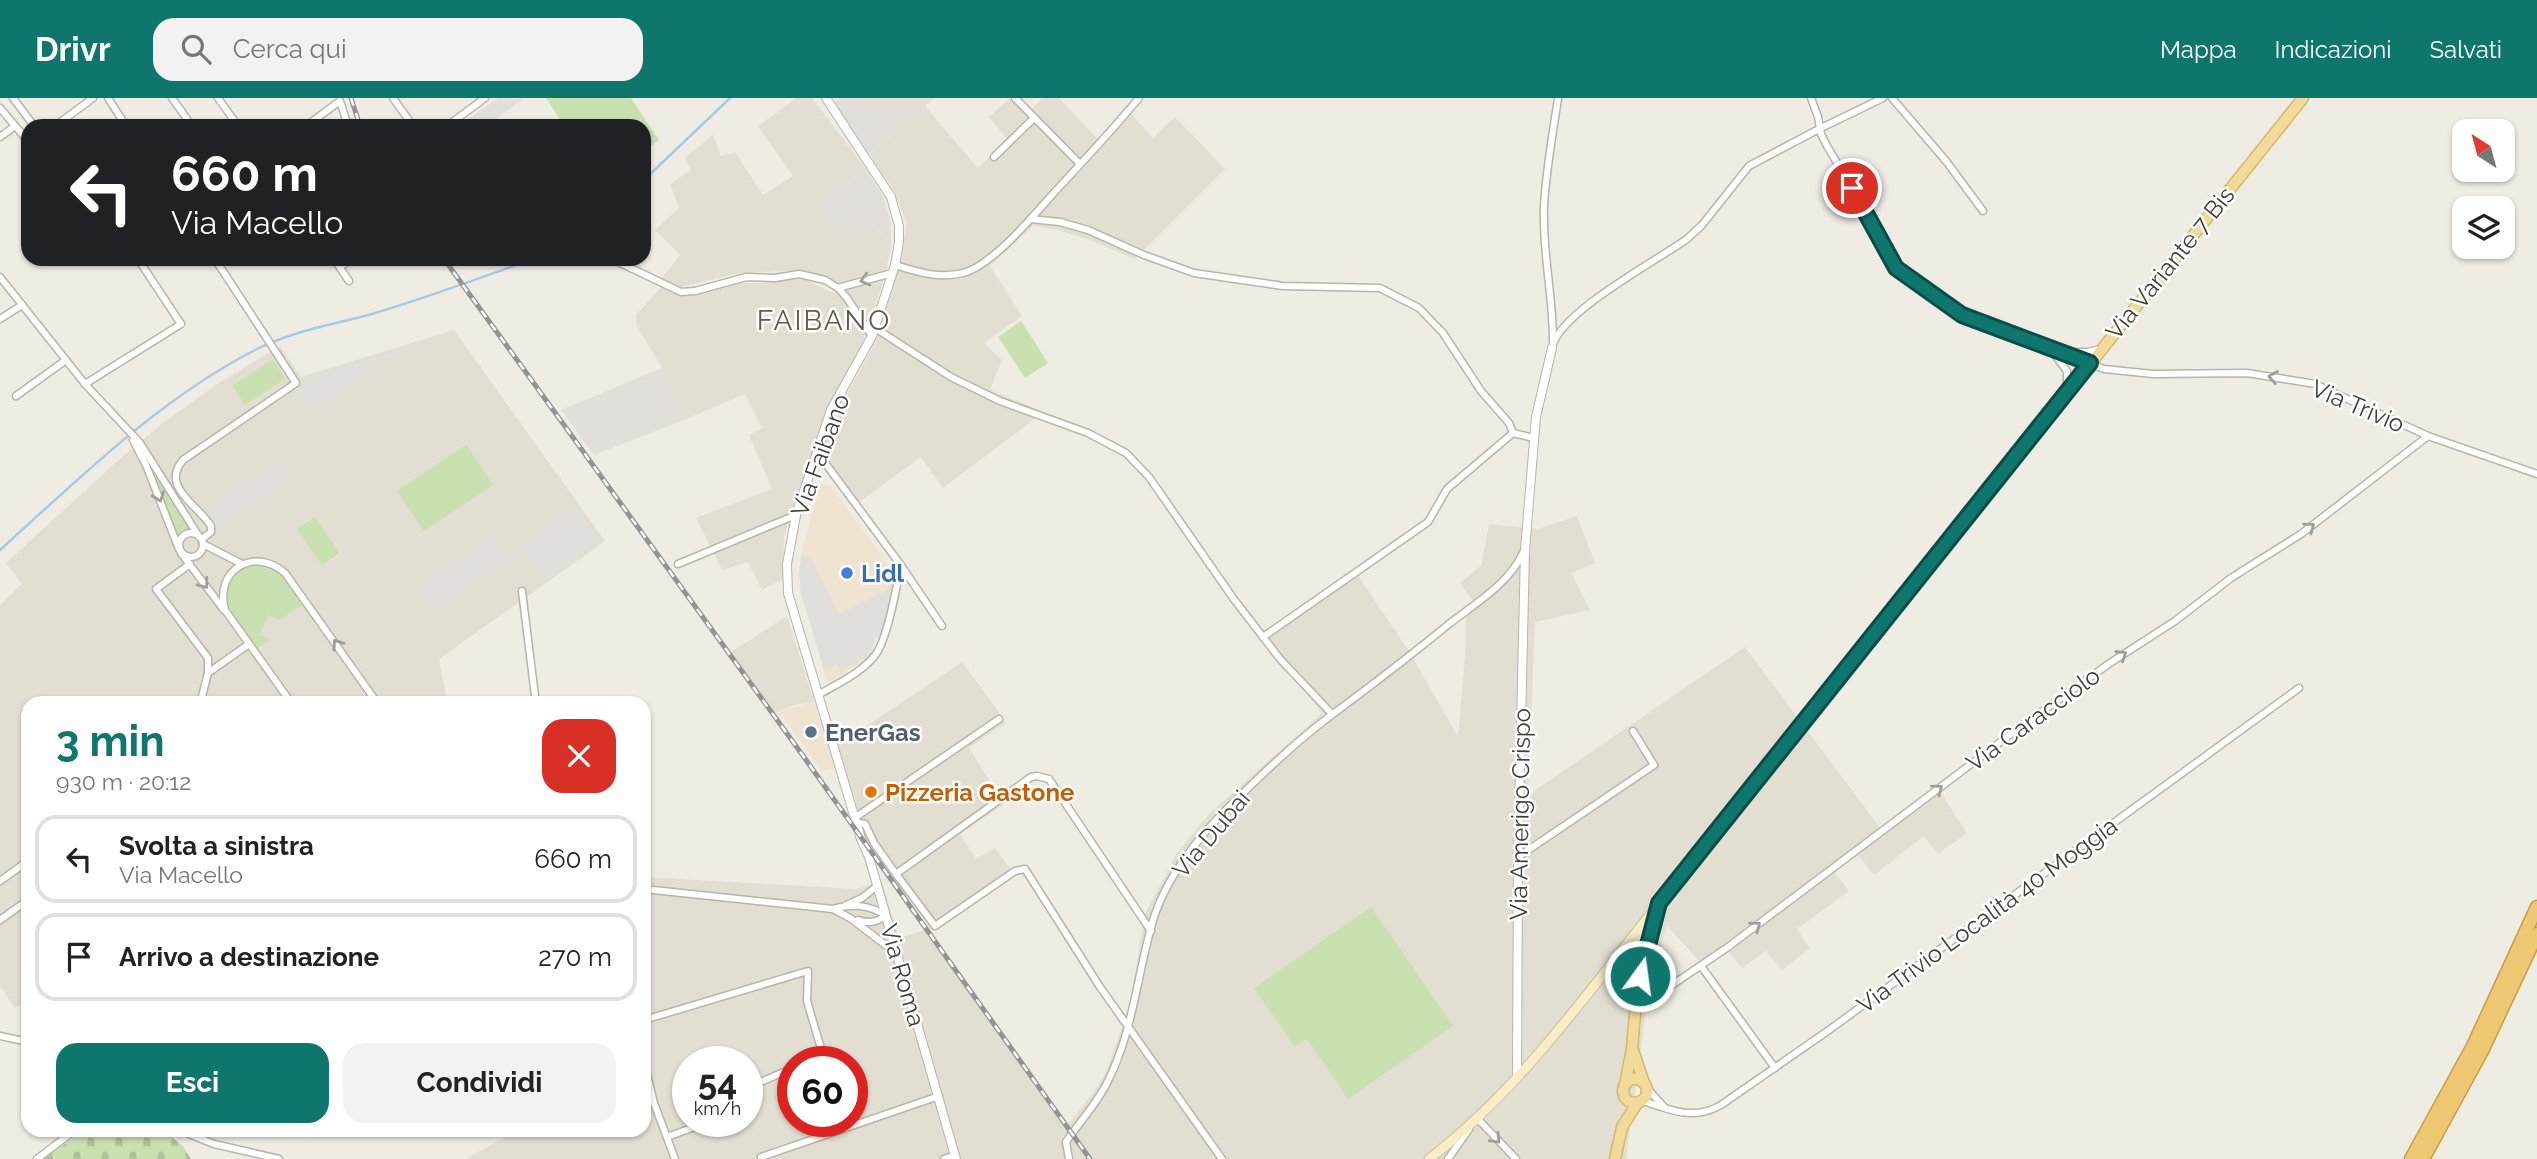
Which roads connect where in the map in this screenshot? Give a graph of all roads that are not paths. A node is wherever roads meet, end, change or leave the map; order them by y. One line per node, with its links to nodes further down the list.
1 (13, 98): 18 (street)
2 (93, 98): 19 (street)
3 (108, 98): 20 (street)
4 (172, 98): 21 (street)
5 (218, 98): 22 (street)
6 (393, 98): 25 (street)
7 (485, 98): 26 (street)
8 (826, 98): 39 (street, Via Faibano)
9 (1015, 98): 17 (street)
10 (1139, 98): 32 (street)
11 (1558, 98): 46 (street)
12 (1883, 98): 28 (street)
13 (1892, 98): 33 (street)
14 (2303, 98): 47 (main road, Via Variante 7 Bis)
15 (1809, 100): 28 (street, Via Trivio)
16 (0, 108): 27 (street)
17 (1034, 118): 31 (street); 32 (street)
18 (29, 119)
19 (64, 119)
20 (122, 119)
21 (187, 119)
22 (233, 119)
23 (316, 119): 24 (street)
24 (346, 119)
25 (408, 119)
26 (456, 119)
27 (15, 126): 29 (street); 30 (street)
28 (1821, 128): 46 (street); 48 (street, Via Trivio)
29 (21, 133)
30 (0, 136)
31 (994, 157)
32 (1080, 164): 34 (street)
33 (1983, 211)
34 (1030, 219): 39 (street); 54 (street)
35 (143, 266): 51 (street)
36 (220, 266): 61 (street)
37 (627, 266): 42 (street)
38 (340, 267): 41 (street)
39 (893, 269): 42 (street, one-way to 42); 45 (street, Via Faibano)
40 (0, 277): 43 (street)
41 (349, 281)
42 (838, 288): 45 (street)
43 (22, 305): 44 (street); 49 (street)
44 (0, 319)
45 (873, 332): 58 (street, Via Faibano); 71 (street)
46 (1553, 344): 56 (street, Via Amerigo Crispo)
47 (2102, 348): 48 (street); 50 (main road, Via Variante 7 Bis)
48 (2054, 351): 50 (street, Via Trivio); 52 (street)
49 (66, 360): 51 (street); 53 (street)
50 (2090, 363): 52 (main road, Via Variante 7 Bis); 55 (street, Via Trivio, one-way to 50)
51 (85, 384): 57 (street)
52 (2067, 393): 91 (main road, Via Variante 7 Bis)
53 (16, 396)
54 (1513, 433): 56 (street); 71 (street)
55 (2428, 436): 59 (street, Via Trivio); 104 (street, Via Caracciolo, one-way to 55)
56 (1534, 438): 62 (street, Via Amerigo Crispo)
57 (139, 445): 61 (street); 63 (street, one-way to 63)
58 (817, 452): 60 (street, Via Faibano); 66 (street)
59 (2537, 474)
60 (796, 515): 65 (street); 75 (street, Via Faibano)
61 (201, 540): 63 (street); 63 (street); 64 (street)
62 (1525, 550): 80 (street, Via Dubai); 85 (street, Via Amerigo Crispo)
63 (180, 551): 67 (street)
64 (242, 564): 69 (street); 78 (street, one-way to 64)
65 (678, 564)
66 (900, 564): 70 (street); 75 (street)
67 (190, 565): 69 (street, one-way to 69); 73 (street)
68 (522, 592): 79 (street)
69 (228, 615): 72 (street)
70 (942, 626)
71 (1264, 638): 80 (street)
72 (249, 643): 73 (street); 77 (street)
73 (208, 673): 76 (street)
74 (2299, 688): 114 (street, Via Trivio Località 40 Moggia)
75 (818, 695): 83 (street, Via Faibano)
76 (202, 696)
77 (286, 696)
78 (371, 696)
79 (535, 696)
80 (1332, 715): 99 (street, Via Dubai)
81 (999, 719): 84 (street)
82 (1633, 731): 85 (street)
83 (848, 792): 84 (street, Via Roma)
84 (857, 820): 87 (street); 89 (street, Via Roma)
85 (1518, 857): 115 (street, Via Amerigo Crispo)
86 (21, 866): 88 (street)
87 (896, 874): 99 (street); 109 (street)
88 (0, 881)
89 (877, 886): 93 (street); 96 (street, Via Roma)
90 (651, 890): 95 (street)
91 (1659, 903): 101 (main road); 102 (main road, Via Variante 7 Bis)
92 (21, 905): 98 (street)
93 (843, 906): 95 (street); 96 (street)
94 (2537, 907): 142 (highway)
95 (833, 909): 97 (street)
96 (886, 916): 97 (street); 103 (street, Via Roma)
97 (850, 918): 103 (street)
98 (0, 920)
99 (1151, 931): 109 (street, Via Dubai)
100 (2537, 933): 143 (highway)
101 (1632, 938): 102 (main road); 105 (main road)
102 (1649, 943): 105 (main road); 106 (main road, Via Variante 7 Bis)
103 (896, 953): 119 (street, Via Roma)
104 (1701, 966): 107 (street, Via Caracciolo); 114 (street)
105 (1605, 971): 106 (main road); 115 (main road)
106 (1637, 991): 113 (main road, Via Variante 7 Bis)
107 (1641, 1006)
108 (651, 1018): 112 (street)
109 (1128, 1026): 136 (street, Via Dubai); 137 (street)
110 (0, 1036): 111 (street)
111 (21, 1040)
112 (820, 1046)
113 (1633, 1049): 116 (main road, Via Variante 7 Bis); 117 (main road, Via Variante 7 Bis)
114 (1775, 1068): 121 (street, Via Trivio Località 40 Moggia)
115 (1517, 1078): 123 (main road)
116 (1645, 1085): 117 (main road); 120 (main road); 121 (street)
117 (1624, 1088): 120 (main road); 124 (main road, Via Variante 7 Bis)
118 (651, 1091): 129 (street)
119 (939, 1096): 122 (street); 130 (street, Via Roma)
120 (1640, 1101): 121 (street, Via Trivio Località 40 Moggia); 124 (main road, Via Variante 7 Bis)
121 (1665, 1109)
122 (868, 1118)
123 (1476, 1118): 138 (main road); 139 (street); 140 (street, one-way to 140)
124 (1622, 1127): 141 (main road, Via Variante 7 Bis)
125 (672, 1136): 129 (street)
126 (66, 1137): 131 (street)
127 (196, 1137): 132 (street)
128 (813, 1137): 134 (street)
129 (667, 1138): 133 (street)
130 (956, 1157): 135 (street)
131 (37, 1159)
132 (279, 1159)
133 (675, 1159)
134 (762, 1159)
135 (944, 1159)
136 (1069, 1159)
137 (1222, 1159)
138 (1429, 1159)
139 (1448, 1159)
140 (1516, 1159)
141 (1615, 1159)
142 (2411, 1159)
143 (2423, 1159)

